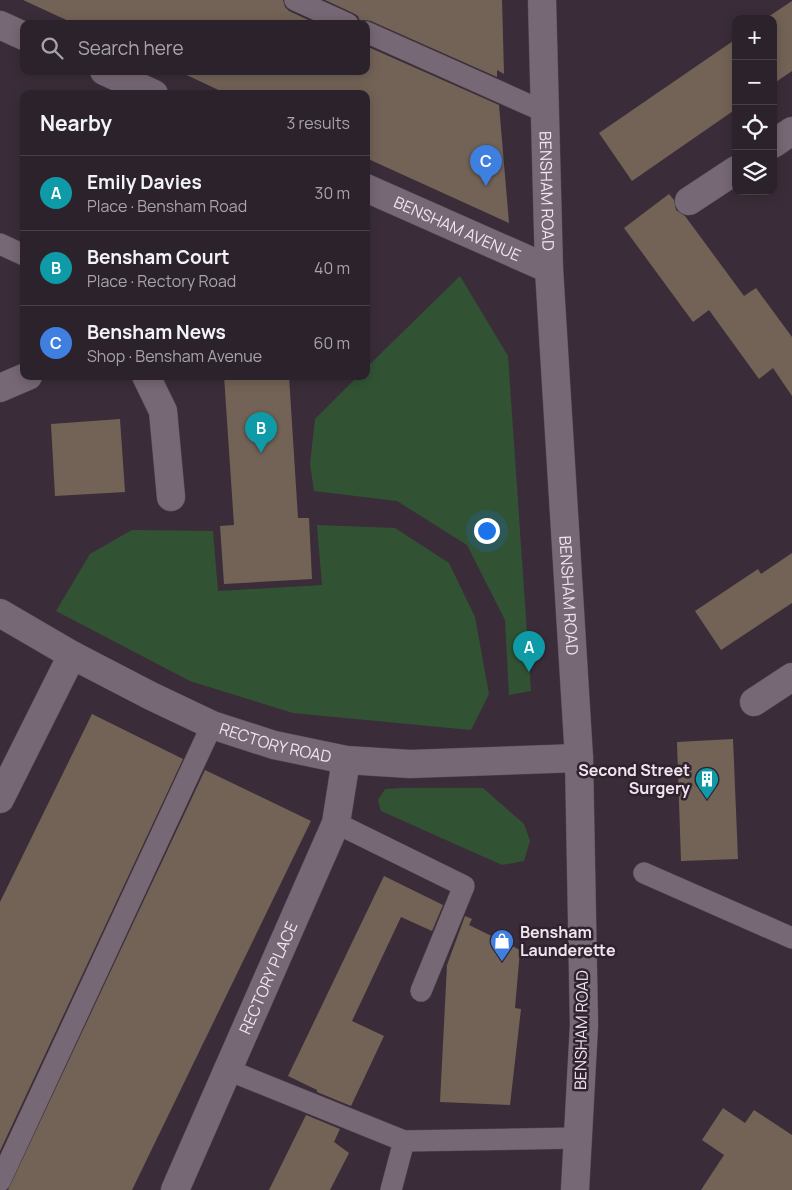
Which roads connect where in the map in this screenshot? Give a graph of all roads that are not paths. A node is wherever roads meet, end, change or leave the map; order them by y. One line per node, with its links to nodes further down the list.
1 (295, 0): 3 (lane)
2 (542, 0): 9 (street, BENSHAM ROAD)
3 (339, 20)
4 (0, 25): 5 (street)
5 (20, 34)
6 (370, 34): 9 (lane)
7 (113, 75): 8 (street)
8 (145, 90)
9 (545, 112): 17 (street, BENSHAM ROAD)
10 (792, 131): 11 (street)
11 (777, 141)
12 (732, 173): 14 (street)
13 (370, 190): 17 (street, BENSHAM AVENUE)
14 (689, 202)
15 (0, 244): 16 (lane)
16 (20, 253)
17 (549, 268): 27 (street, BENSHAM ROAD)
18 (20, 379): 20 (street)
19 (148, 380): 21 (street)
20 (0, 388)
21 (172, 497)
22 (0, 613): 23 (street, RECTORY ROAD)
23 (72, 655): 26 (street, RECTORY ROAD); 29 (street)
24 (792, 677): 25 (street)
25 (754, 702)
26 (212, 725): 28 (street, RECTORY ROAD); 37 (lane)
27 (580, 758): 28 (street, RECTORY ROAD); 35 (street, BENSHAM ROAD)
28 (346, 760): 30 (street, RECTORY PLACE)
29 (0, 799)
30 (336, 823): 33 (lane); 34 (street, RECTORY PLACE)
31 (644, 873): 32 (lane)
32 (792, 938)
33 (421, 991)
34 (228, 1070): 36 (lane); 38 (street, RECTORY PLACE)
35 (578, 1138): 36 (lane); 40 (street, BENSHAM ROAD)
36 (404, 1141): 39 (lane)
37 (0, 1182)
38 (175, 1190)
39 (390, 1190)
40 (575, 1190)

